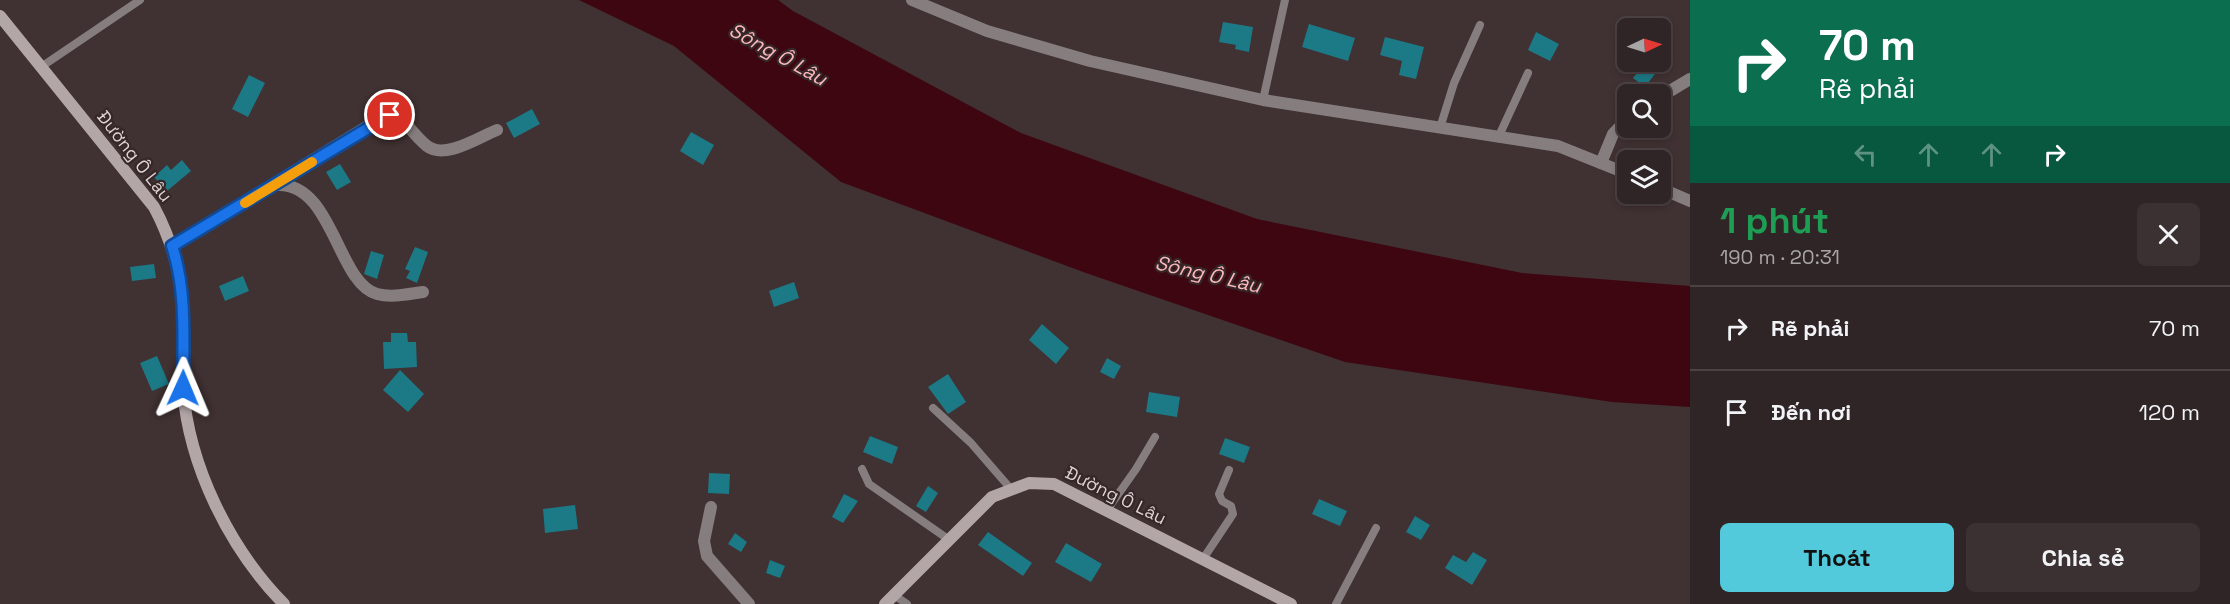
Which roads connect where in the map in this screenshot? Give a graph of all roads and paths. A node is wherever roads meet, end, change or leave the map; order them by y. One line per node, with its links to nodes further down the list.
1 (140, 0): 6 (lane)
2 (912, 0): 10 (street)
3 (1285, 0): 10 (lane)
4 (0, 16): 6 (main road, Đường Ô Lâu)
5 (1480, 25): 11 (lane)
6 (41, 67): 20 (main road, Đường Ô Lâu)
7 (1528, 73): 14 (lane)
8 (1690, 79): 9 (street)
9 (1671, 90)
10 (1263, 100): 11 (street)
11 (1440, 128): 14 (street)
12 (496, 130): 17 (street)
13 (1617, 130): 15 (street)
14 (1498, 138): 15 (street)
15 (1602, 163): 16 (street)
16 (1617, 169)
17 (276, 185): 20 (street); 21 (street)
18 (1671, 193): 19 (street)
19 (1690, 201)
20 (172, 246): 33 (main road, Đường Ô Lâu)
21 (423, 292)
22 (933, 408): 26 (lane)
23 (1155, 437): 28 (lane)
24 (862, 469): 30 (lane)
25 (1229, 470): 31 (lane)
26 (1010, 488): 28 (main road, Đường Ô Lâu); 30 (main road, Đường Ô Lâu)
27 (711, 507): 34 (street)
28 (1107, 510): 31 (main road, Đường Ô Lâu)
29 (1376, 528): 38 (lane)
30 (948, 539): 32 (main road, Đường Ô Lâu)
31 (1203, 559): 37 (main road, Đường Ô Lâu)
32 (894, 595): 35 (main road, Đường Ô Lâu); 36 (lane)
33 (284, 604)
34 (749, 604)
35 (885, 604)
36 (907, 604)
37 (1291, 604)
38 (1336, 604)

